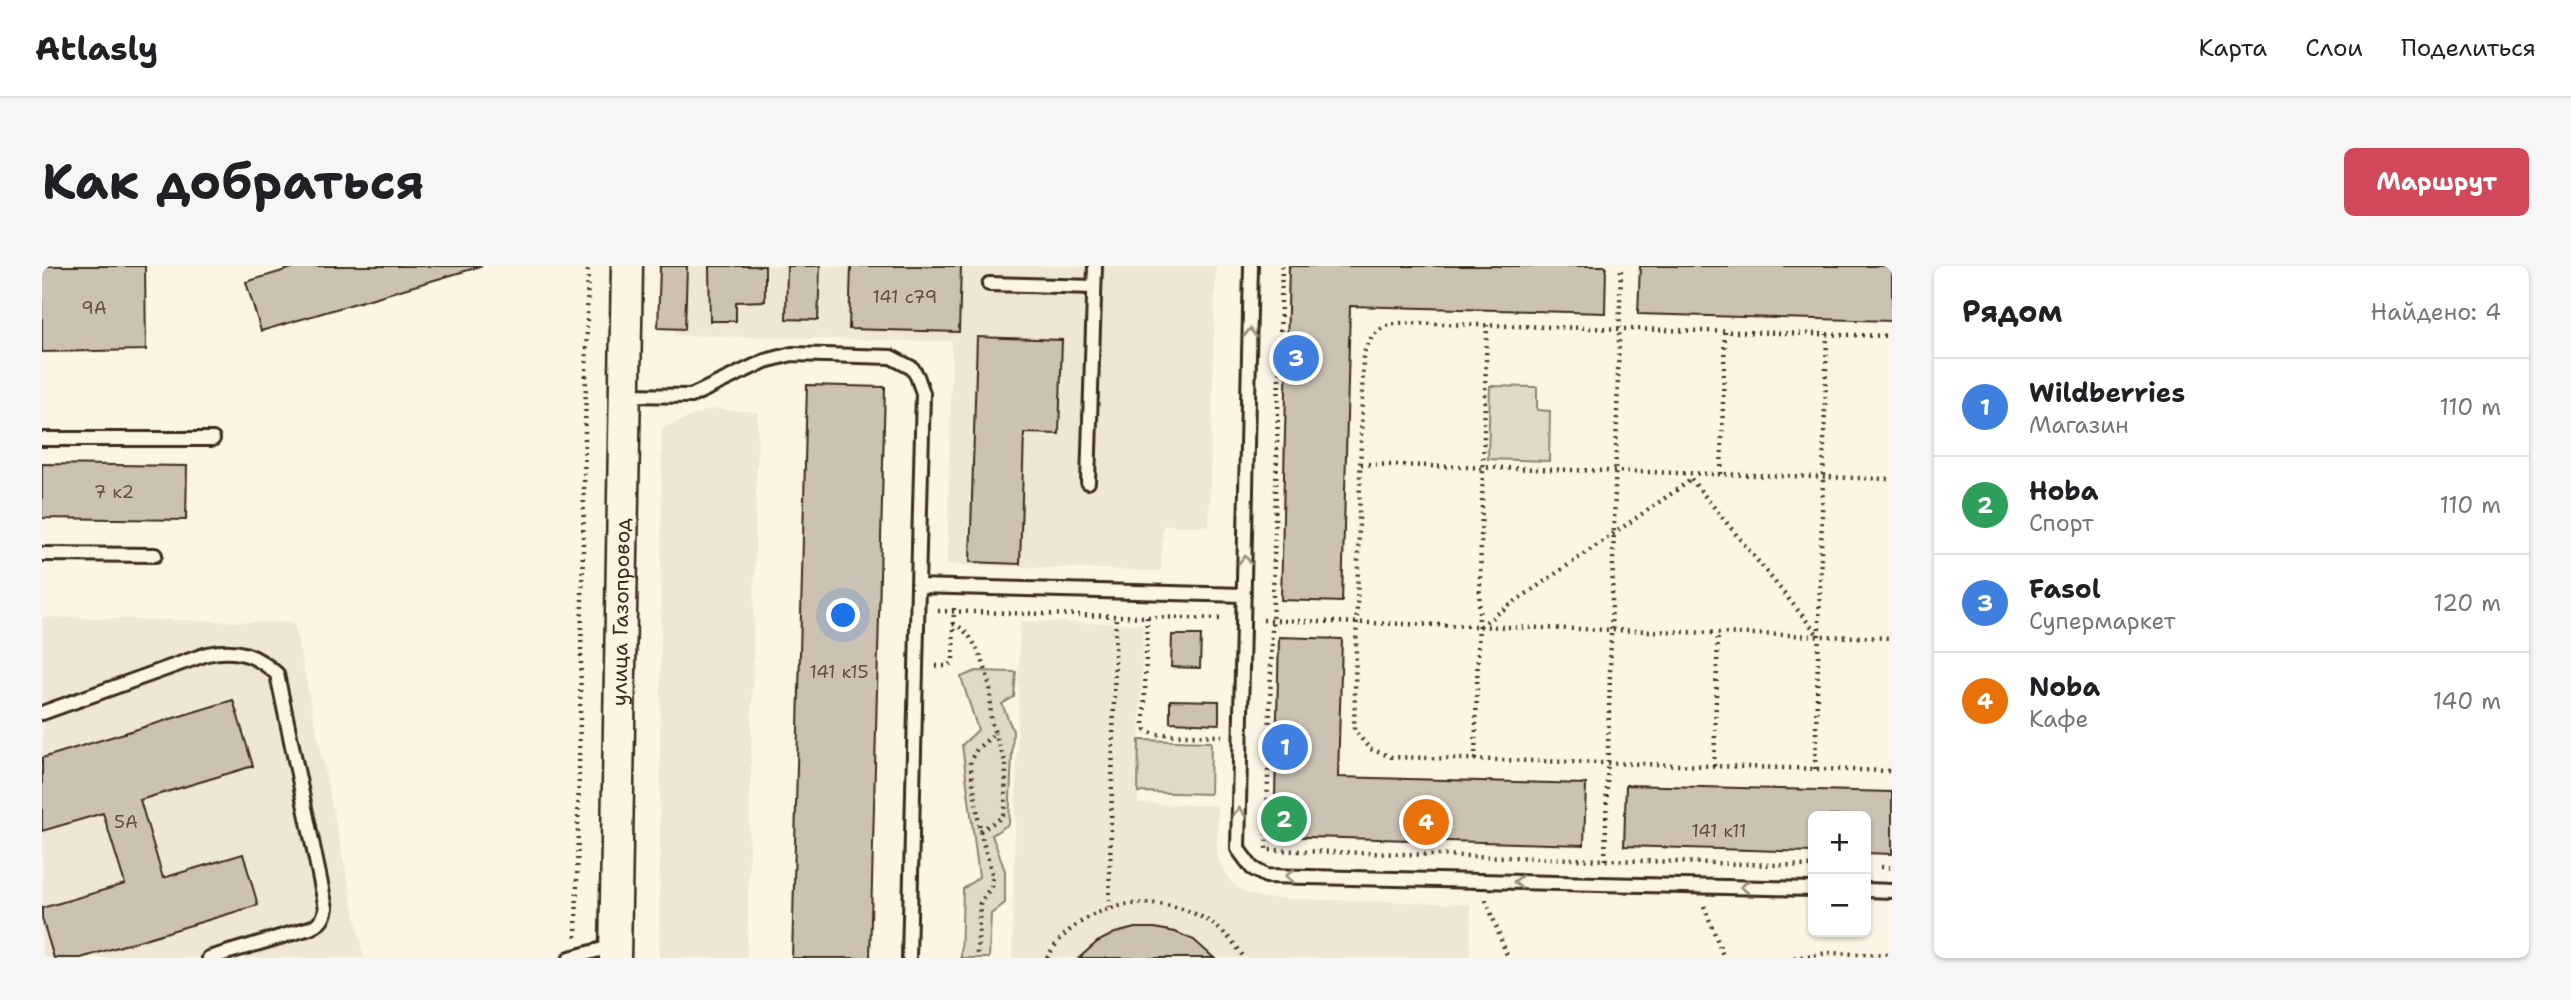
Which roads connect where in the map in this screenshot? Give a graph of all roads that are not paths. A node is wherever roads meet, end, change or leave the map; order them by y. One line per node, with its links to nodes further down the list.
1 (627, 266): 6 (street, улица Газопровод)
2 (1094, 266): 5 (lane)
3 (1251, 266): 13 (lane, one-way to 3)
4 (989, 284): 5 (lane)
5 (1094, 287): 9 (lane)
6 (626, 395): 12 (lane); 18 (street, улица Газопровод)
7 (42, 439): 8 (lane)
8 (213, 439)
9 (1088, 482)
10 (42, 554): 11 (lane)
11 (155, 555)
12 (918, 586): 13 (lane); 21 (lane)
13 (1244, 595): 15 (lane, one-way to 13)
14 (42, 713): 20 (lane)
15 (1808, 889)
16 (1871, 890): 17 (lane)
17 (1892, 891)
18 (615, 952): 19 (lane)
19 (573, 957)
20 (209, 958)
21 (909, 958)

